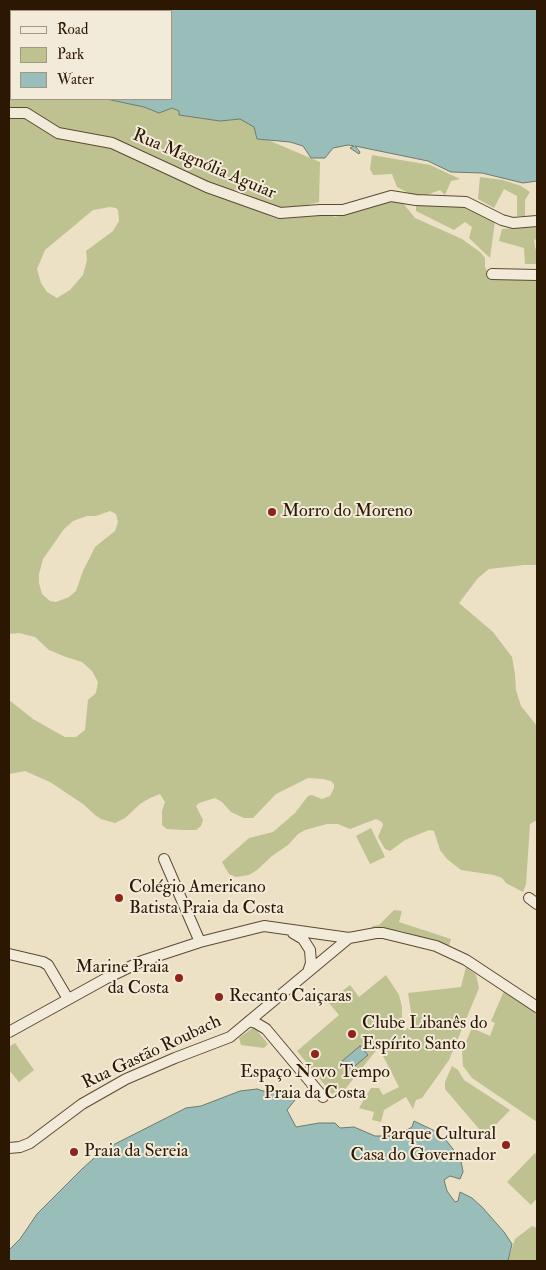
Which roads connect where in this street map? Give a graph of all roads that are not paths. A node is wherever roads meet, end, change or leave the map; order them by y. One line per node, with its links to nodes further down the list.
1 (9, 114): 2 (street, Rua Magnólia Aguiar)
2 (537, 220)
3 (492, 274): 4 (street)
4 (537, 275)
5 (164, 860): 8 (street)
6 (283, 928): 7 (street); 8 (street); 10 (street)
7 (349, 938): 10 (street, Rua Gastão Roubach); 12 (street)
8 (200, 942): 11 (street)
9 (9, 954): 11 (street)
10 (308, 972): 13 (street, Rua Gastão Roubach)
11 (68, 999): 15 (street)
12 (536, 1004)
13 (268, 1006): 14 (street, Rua Gastão Roubach); 16 (street)
14 (249, 1021): 16 (street); 18 (street, Rua Gastão Roubach)
15 (9, 1032)
16 (269, 1032): 17 (street)
17 (323, 1097)
18 (9, 1148)

